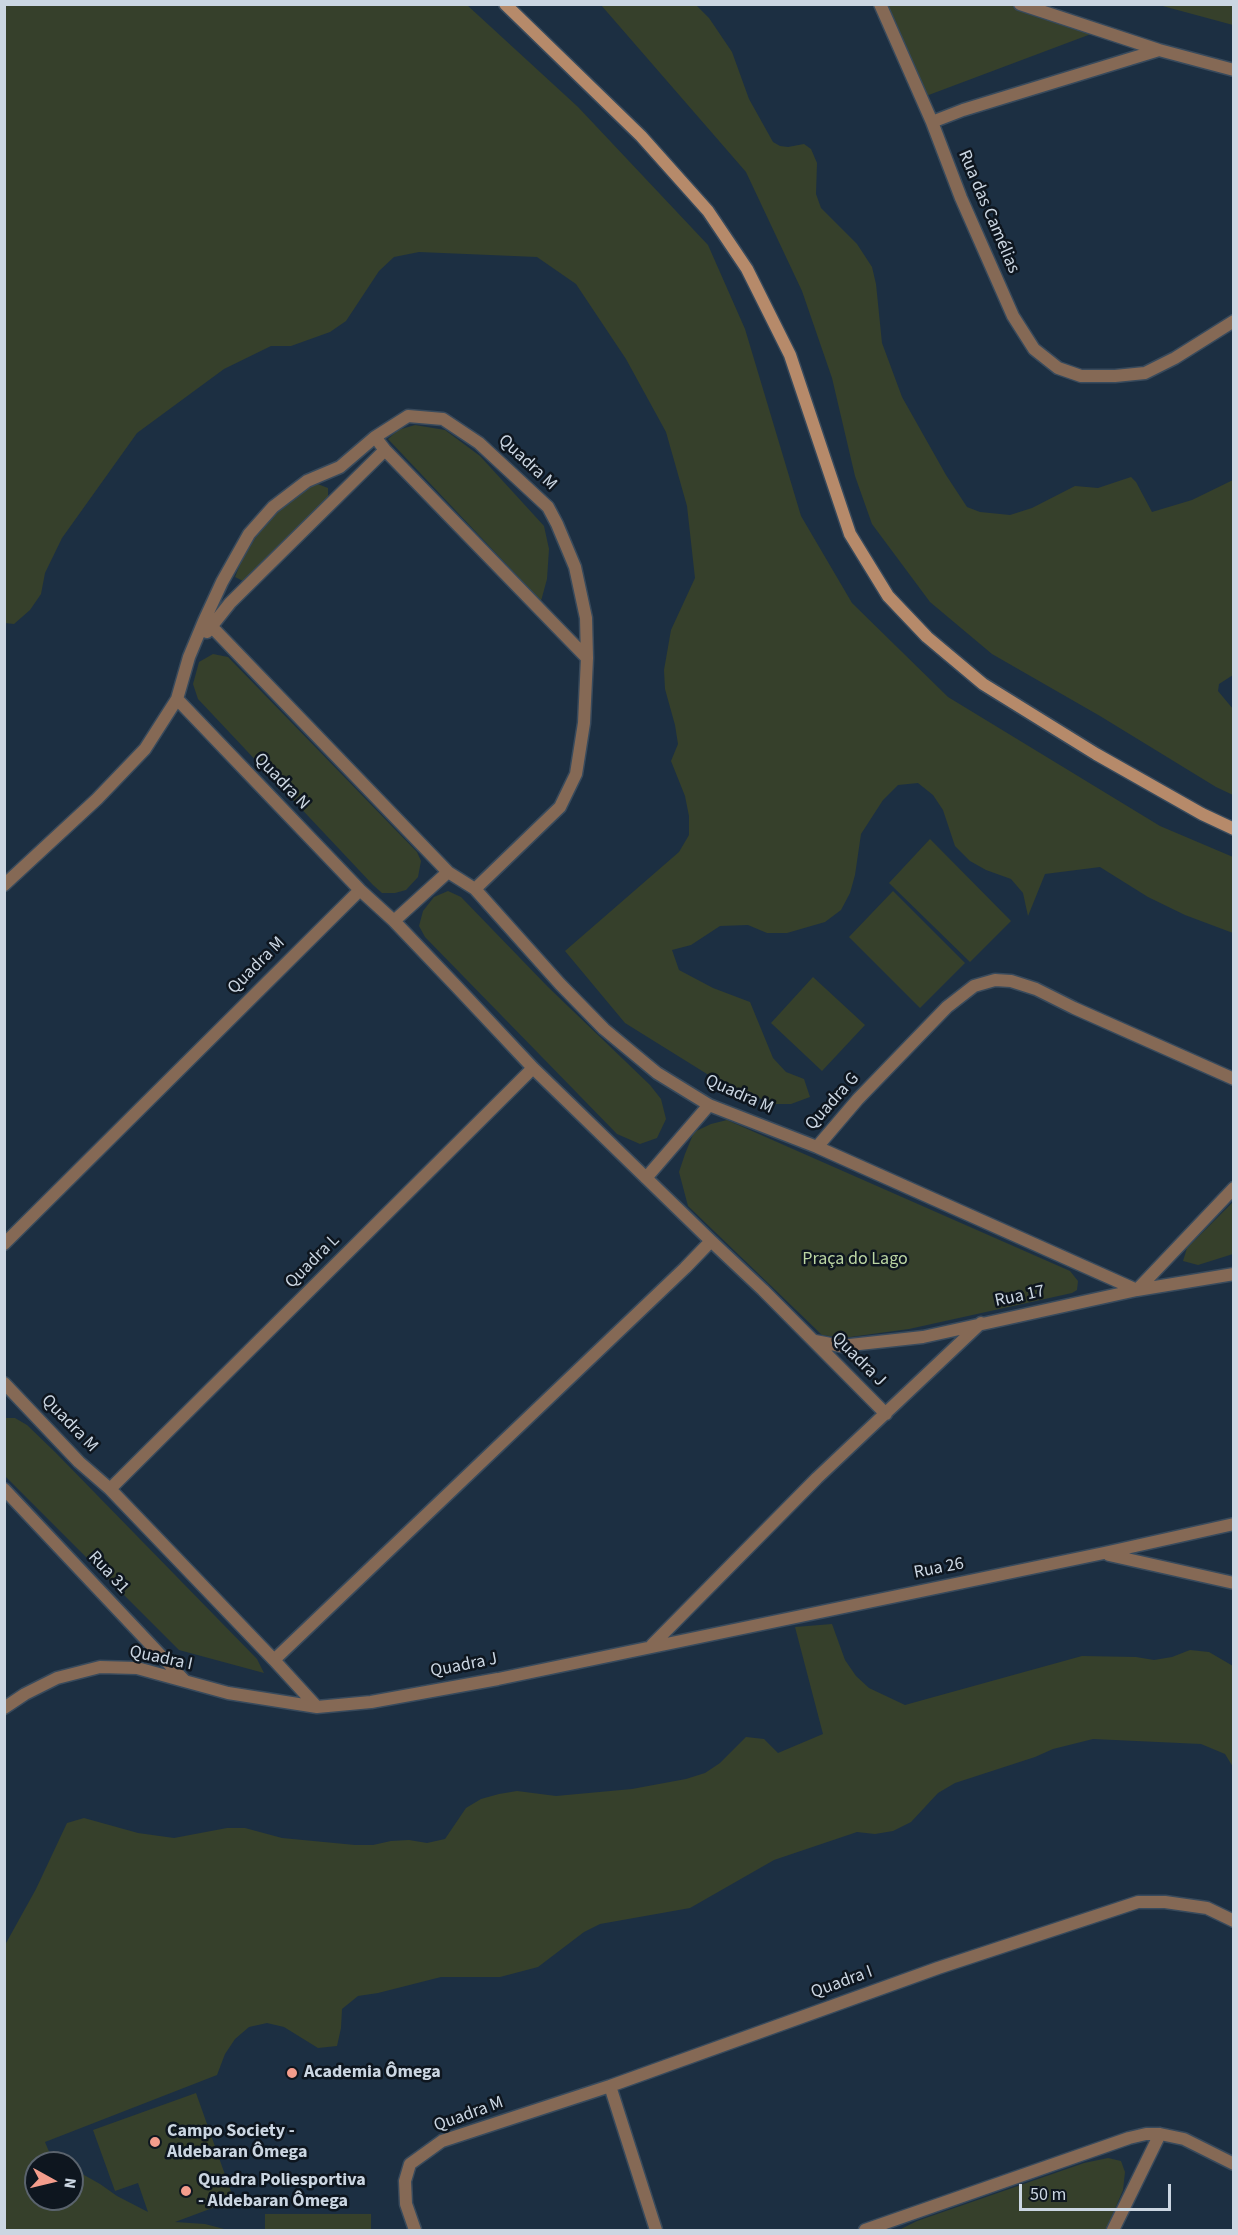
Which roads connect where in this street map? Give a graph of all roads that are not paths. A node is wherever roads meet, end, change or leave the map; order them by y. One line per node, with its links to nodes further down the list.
1 (505, 4): 14 (street)
2 (880, 4): 6 (street, Rua das Camélias)
3 (1020, 4): 4 (street)
4 (1159, 50): 5 (street); 6 (street)
5 (1233, 70)
6 (932, 122): 7 (street, Rua das Camélias)
7 (1233, 321)
8 (375, 437): 9 (street); 11 (street, Quadra M); 12 (street, Quadra M)
9 (385, 450): 10 (street, Quadra M); 12 (street)
10 (212, 626): 11 (street, Quadra M); 15 (street, Quadra M)
11 (189, 657): 13 (street, Quadra M)
12 (587, 658): 17 (street, Quadra M)
13 (177, 699): 16 (street, Quadra M); 18 (street, Quadra N)
14 (1233, 829)
15 (448, 872): 17 (street, Quadra M); 19 (street)
16 (5, 884)
17 (475, 889): 22 (street, Quadra M)
18 (360, 890): 19 (street); 27 (street, Quadra M)
19 (394, 921): 20 (street)
20 (533, 1068): 24 (street); 35 (street, Quadra L)
21 (1233, 1078): 23 (street, Quadra G)
22 (710, 1105): 23 (street, Quadra M); 24 (street)
23 (817, 1147): 29 (street, Quadra G)
24 (646, 1178): 26 (street)
25 (1233, 1188): 29 (street)
26 (711, 1241): 31 (street, Quadra J); 40 (street)
27 (4, 1244)
28 (1233, 1274): 29 (street, Rua 17)
29 (1137, 1290): 30 (street, Rua 17)
30 (981, 1323): 31 (street, Rua 17); 33 (street)
31 (814, 1341): 33 (street, Quadra J)
32 (6, 1388): 35 (street, Quadra M)
33 (886, 1414): 39 (street, Quadra J)
34 (4, 1489): 41 (street, Rua 31)
35 (110, 1489): 40 (street)
36 (1233, 1524): 37 (street, Rua 26)
37 (1104, 1554): 38 (street); 39 (street, Rua 26)
38 (1233, 1583)
39 (652, 1645): 42 (street, Quadra J)
40 (274, 1660): 42 (street)
41 (185, 1681): 42 (street, Quadra I); 43 (street, Quadra I)
42 (317, 1707)
43 (4, 1708)
44 (1207, 1908): 45 (street); 46 (street, Quadra I); 47 (street, Quadra I)
45 (1233, 1911)
46 (1233, 1922)
47 (610, 2086): 50 (street, Quadra M); 51 (street)
48 (1160, 2134): 49 (street); 52 (street); 53 (street)
49 (1233, 2164)
50 (415, 2230)
51 (656, 2230)
52 (870, 2230)
53 (1113, 2230)

